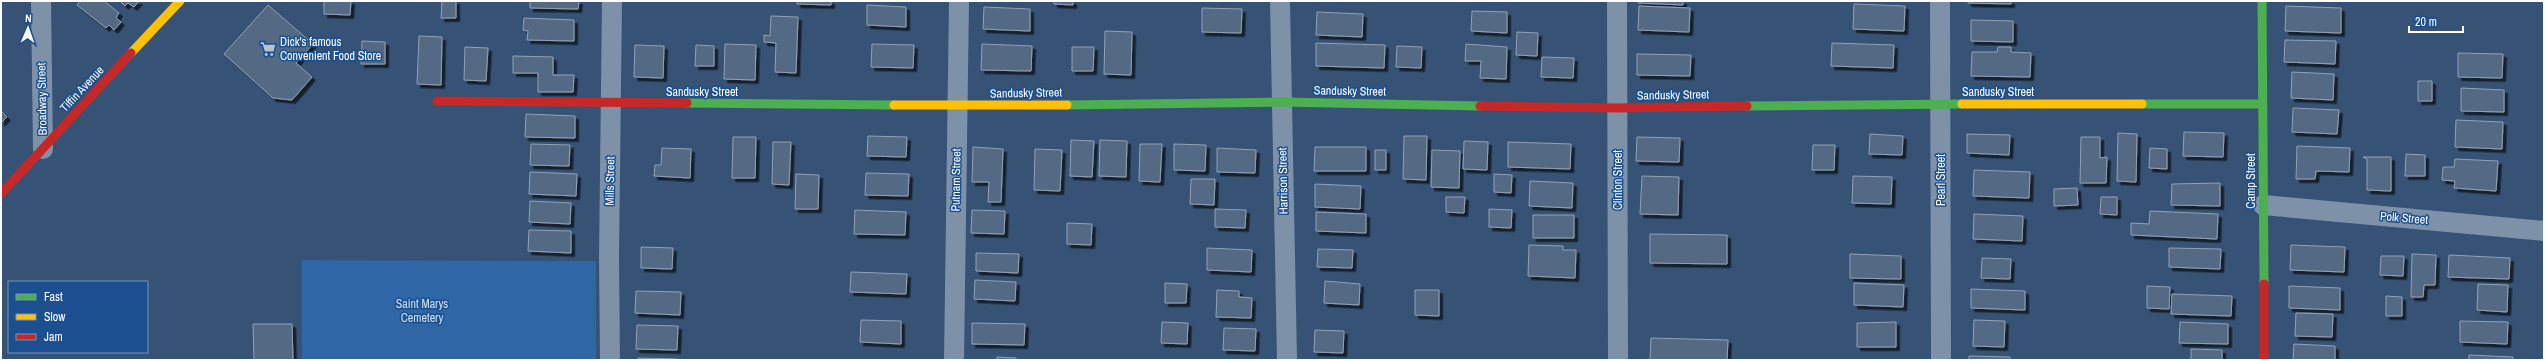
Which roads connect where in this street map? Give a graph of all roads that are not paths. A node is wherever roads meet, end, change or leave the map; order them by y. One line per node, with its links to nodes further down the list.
1 (41, 1): 16 (street, Broadway Street)
2 (180, 1): 16 (street, Tiffin Avenue)
3 (612, 1): 11 (street, Mills Street)
4 (959, 1): 14 (street, Putnam Street)
5 (1280, 1): 10 (street, Harrison Street)
6 (1618, 1): 15 (street, Clinton Street)
7 (1940, 1): 12 (street, Pearl Street)
8 (2262, 1): 13 (street, Camp Street)
9 (437, 101): 11 (street, Sandusky Street)
10 (1281, 102): 14 (street, Sandusky Street); 15 (street, Sandusky Street); 22 (street, Harrison Street)
11 (611, 103): 14 (street, Sandusky Street); 20 (street, Mills Street)
12 (1940, 104): 13 (street, Sandusky Street); 15 (street, Sandusky Street); 24 (street, Pearl Street)
13 (2262, 104): 18 (street, Camp Street)
14 (957, 106): 21 (street, Putnam Street)
15 (1618, 108): 23 (street, Clinton Street)
16 (43, 149): 17 (street, Tiffin Avenue)
17 (1, 194)
18 (2263, 205): 19 (street, Polk Street); 25 (street, Camp Street)
19 (2544, 231)
20 (610, 360)
21 (954, 360)
22 (1287, 360)
23 (1618, 360)
24 (1941, 360)
25 (2264, 360)

